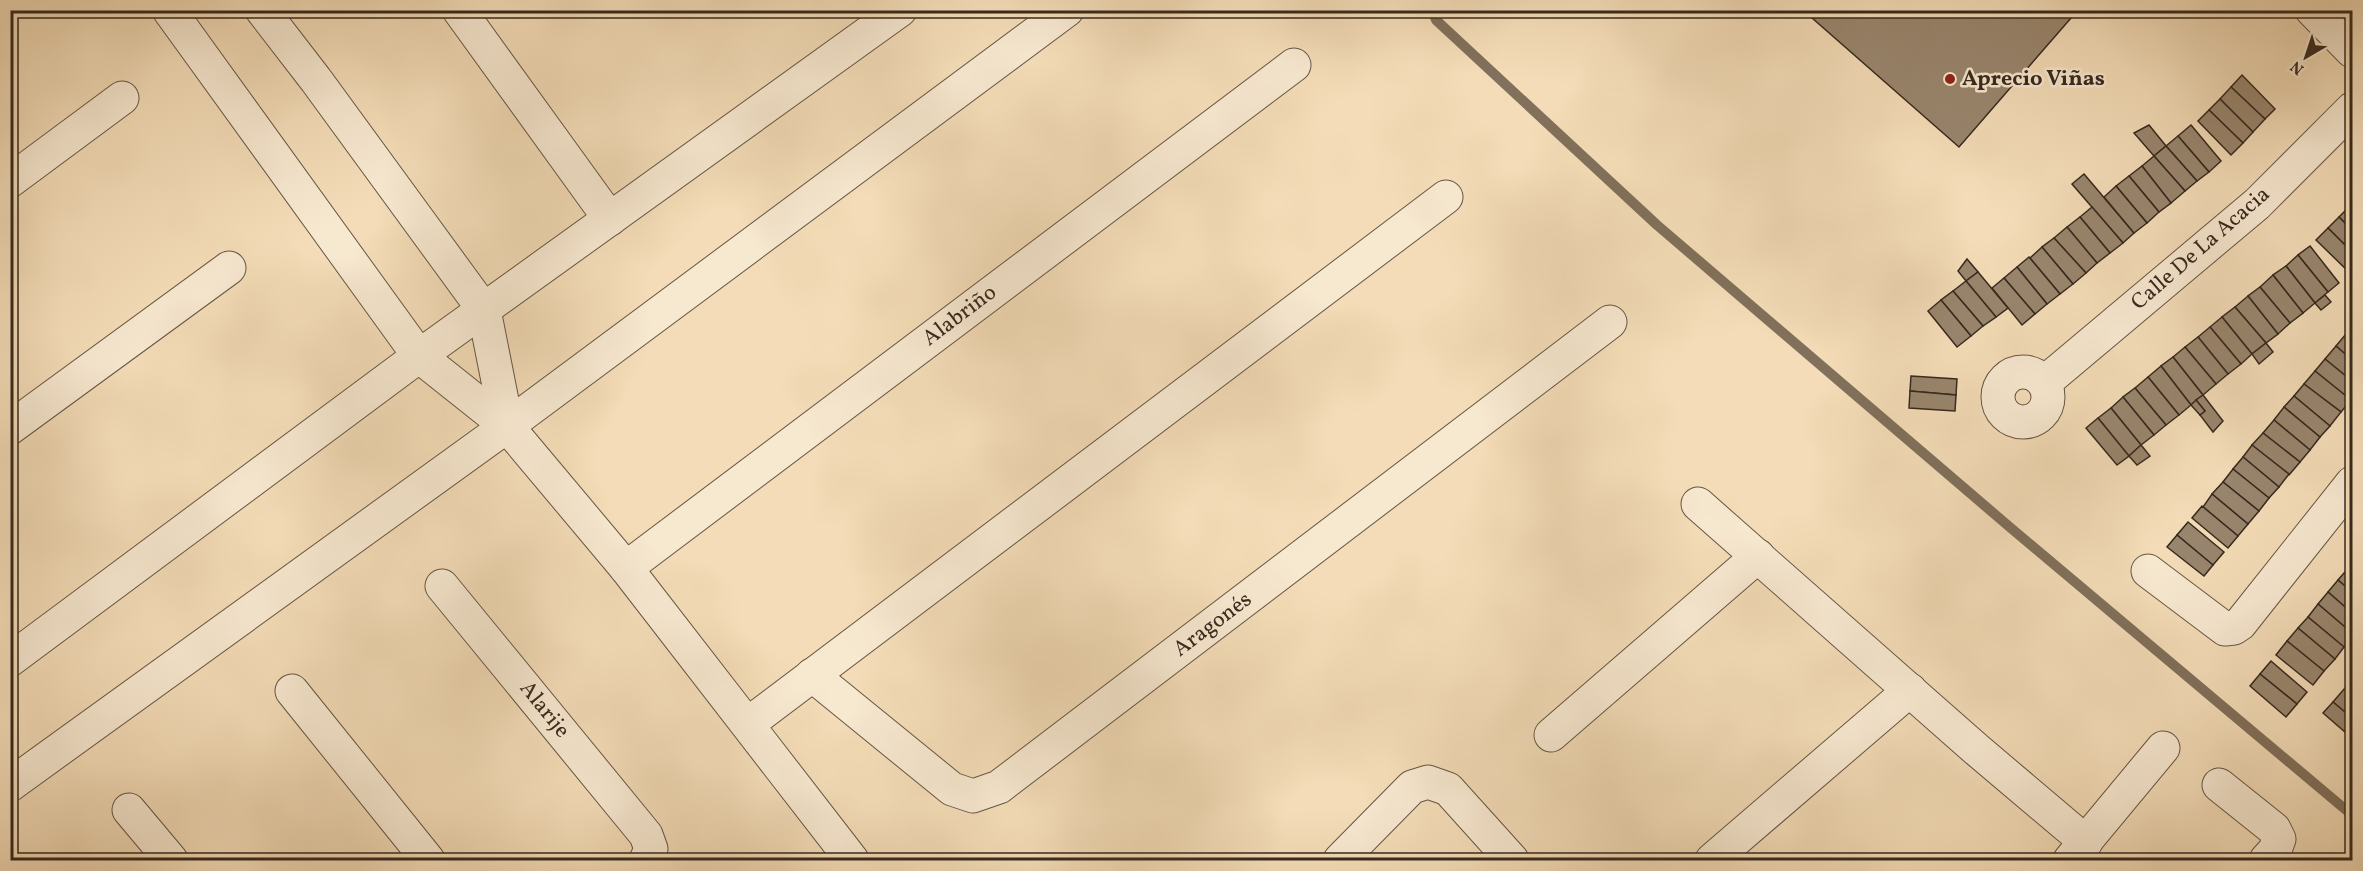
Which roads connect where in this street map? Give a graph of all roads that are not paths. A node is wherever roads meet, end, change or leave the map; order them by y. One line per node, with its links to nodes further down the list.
1 (169, 10): 17 (street)
2 (262, 10): 15 (street)
3 (459, 10): 13 (street)
4 (900, 10): 13 (street)
5 (1067, 10): 19 (street)
6 (2312, 10): 7 (street)
7 (2352, 51)
8 (1294, 65): 24 (street, Alabriño)
9 (122, 98): 11 (street)
10 (2352, 109): 18 (street, Calle De La Acacia)
11 (10, 181)
12 (1446, 197): 28 (street)
13 (610, 219): 15 (street)
14 (229, 268): 20 (street)
15 (484, 310): 17 (street); 19 (street)
16 (1610, 322): 28 (street, Aragonés)
17 (419, 356): 19 (street); 27 (street)
18 (2044, 383)
19 (507, 426): 24 (street); 34 (street)
20 (10, 428)
21 (2352, 483): 25 (street)
22 (1698, 504): 23 (street)
23 (1758, 556): 29 (street); 32 (street)
24 (626, 568): 31 (street)
25 (2148, 571)
26 (442, 585): 37 (street, Alarije)
27 (10, 660)
28 (812, 675): 31 (street)
29 (1910, 690): 38 (street); 44 (street)
30 (292, 692): 40 (street)
31 (748, 724): 41 (street)
32 (1551, 735)
33 (2163, 748): 38 (street)
34 (10, 785)
35 (2219, 785): 45 (street)
36 (129, 810): 39 (street)
37 (646, 848)
38 (2078, 851)
39 (171, 861)
40 (428, 861)
41 (852, 861)
42 (1340, 861): 43 (street)
43 (1512, 861)
44 (1712, 861)
45 (2266, 861)

